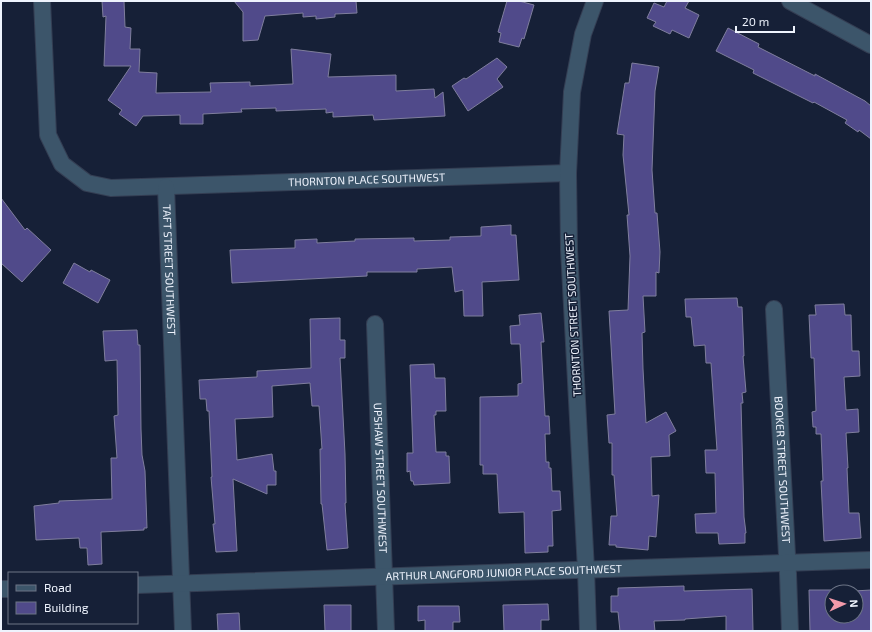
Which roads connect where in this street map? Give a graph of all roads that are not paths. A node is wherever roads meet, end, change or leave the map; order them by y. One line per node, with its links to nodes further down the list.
1 (42, 1): 6 (street)
2 (595, 1): 5 (street, THORNTON STREET SOUTHWEST)
3 (790, 1): 4 (street)
4 (871, 45)
5 (568, 174): 6 (street, THORNTON PLACE SOUTHWEST); 11 (street, THORNTON STREET SOUTHWEST)
6 (166, 187): 13 (street, TAFT STREET SOUTHWEST)
7 (774, 309): 10 (street, BOOKER STREET SOUTHWEST)
8 (375, 324): 12 (street, UPSHAW STREET SOUTHWEST)
9 (871, 560): 10 (street, ARTHUR LANGFORD JUNIOR PLACE SOUTHWEST)
10 (788, 563): 11 (street, ARTHUR LANGFORD JUNIOR PLACE SOUTHWEST); 18 (street, BOOKER STREET SOUTHWEST)
11 (586, 570): 12 (street, ARTHUR LANGFORD JUNIOR PLACE SOUTHWEST); 17 (street, THORNTON STREET SOUTHWEST)
12 (384, 576): 13 (street, ARTHUR LANGFORD JUNIOR PLACE SOUTHWEST); 16 (street, UPSHAW STREET SOUTHWEST)
13 (182, 583): 14 (street, ARTHUR LANGFORD JUNIOR PLACE SOUTHWEST); 15 (street, TAFT STREET SOUTHWEST)
14 (138, 585)
15 (183, 631)
16 (386, 631)
17 (588, 631)
18 (790, 631)

